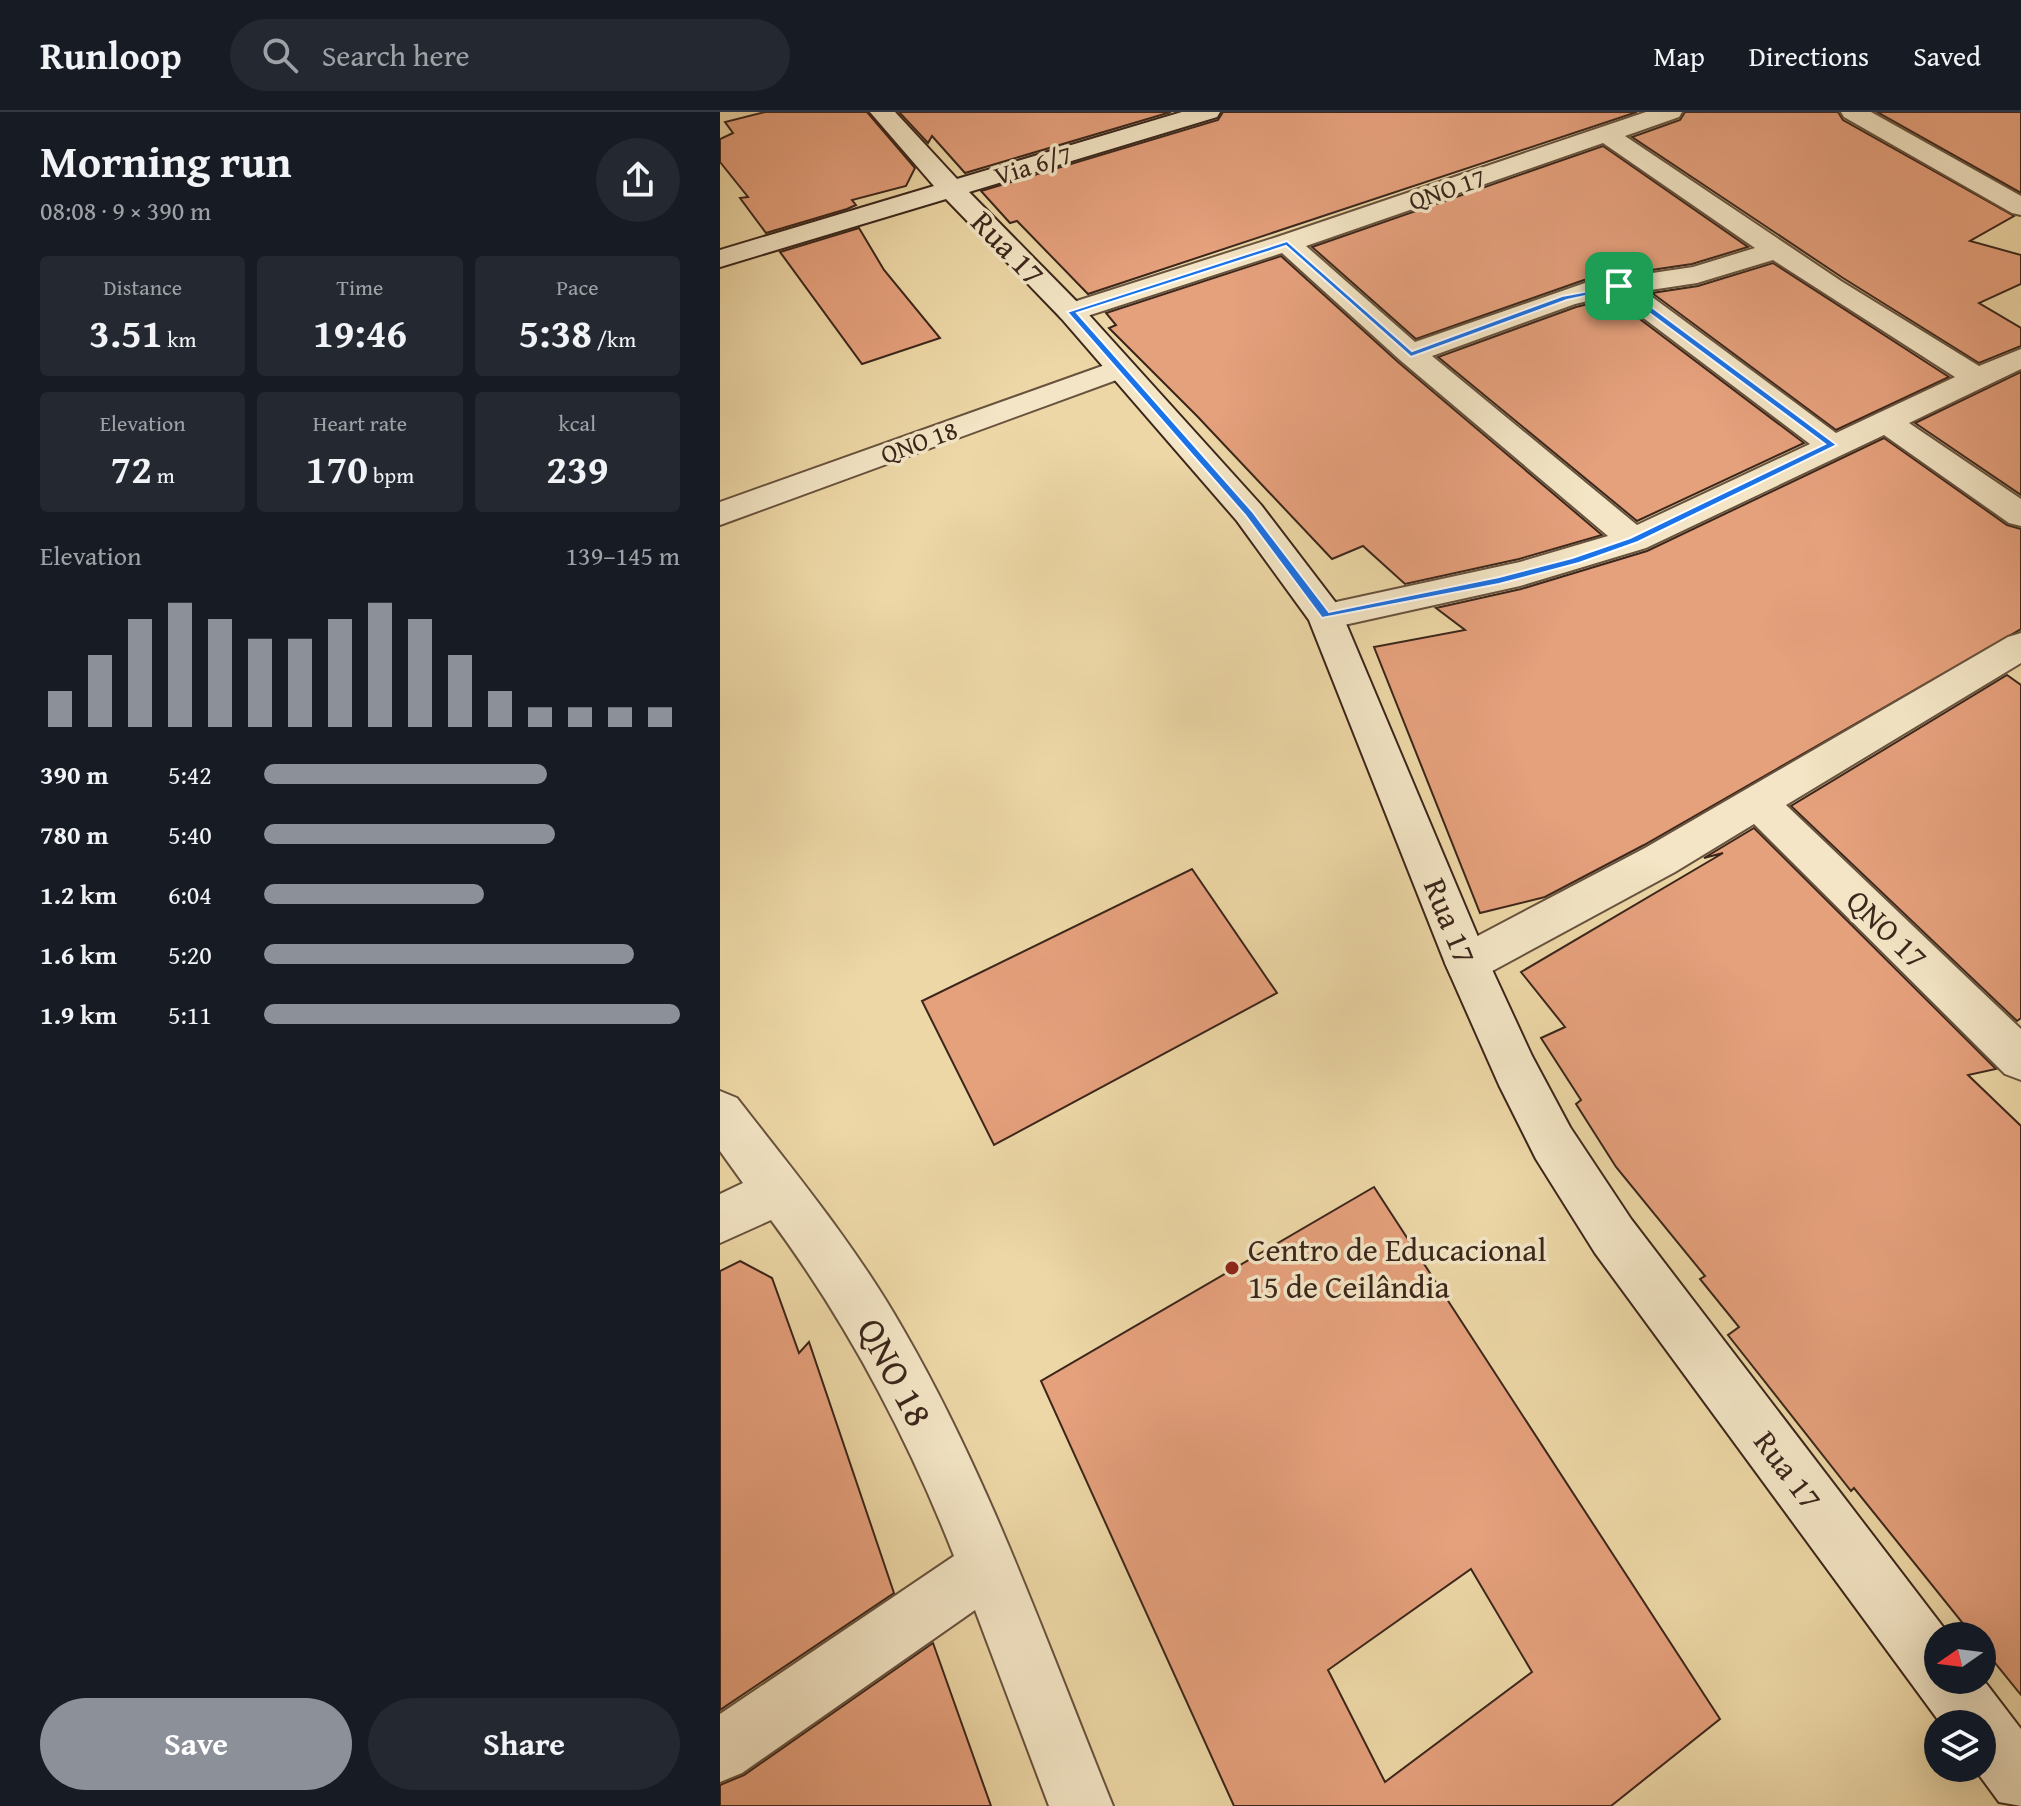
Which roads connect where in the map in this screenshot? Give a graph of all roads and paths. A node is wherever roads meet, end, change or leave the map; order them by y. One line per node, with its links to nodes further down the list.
1 (882, 112): 6 (street, Rua 17)
2 (1208, 112): 6 (street, Via 6/7)
3 (1670, 112): 5 (street, QNO 17)
4 (1853, 112): 7 (street)
5 (1606, 134): 8 (street, QNO 17); 9 (street)
6 (951, 189): 10 (street, Via 6/7); 12 (street, Rua 17)
7 (2021, 207)
8 (1287, 243): 12 (street, QNO 17); 13 (street)
9 (1776, 250): 11 (street); 16 (street)
10 (720, 259)
11 (1619, 286): 13 (street); 18 (street)
12 (1071, 312): 15 (street, Rua 17)
13 (1411, 354): 21 (street)
14 (2021, 358): 16 (street)
15 (1119, 369): 19 (street, QNO 18); 22 (street, Rua 17)
16 (1979, 379): 17 (street)
17 (1886, 422): 18 (street); 20 (street)
18 (1832, 445): 21 (street)
19 (720, 514)
20 (2021, 515)
21 (1634, 540): 22 (street)
22 (1326, 616): 25 (street, Rua 17)
23 (2021, 646): 24 (street)
24 (1757, 802): 25 (street); 26 (street, QNO 17)
25 (1467, 963): 31 (street, Rua 17)
26 (2020, 1056)
27 (720, 1113): 28 (street, QNO 18)
28 (778, 1191): 29 (street); 30 (street, QNO 18)
29 (720, 1219)
30 (986, 1568): 33 (street); 35 (street, QNO 18)
31 (1924, 1651)
32 (1996, 1747): 34 (street)
33 (720, 1751)
34 (2021, 1780)
35 (1081, 1806)

